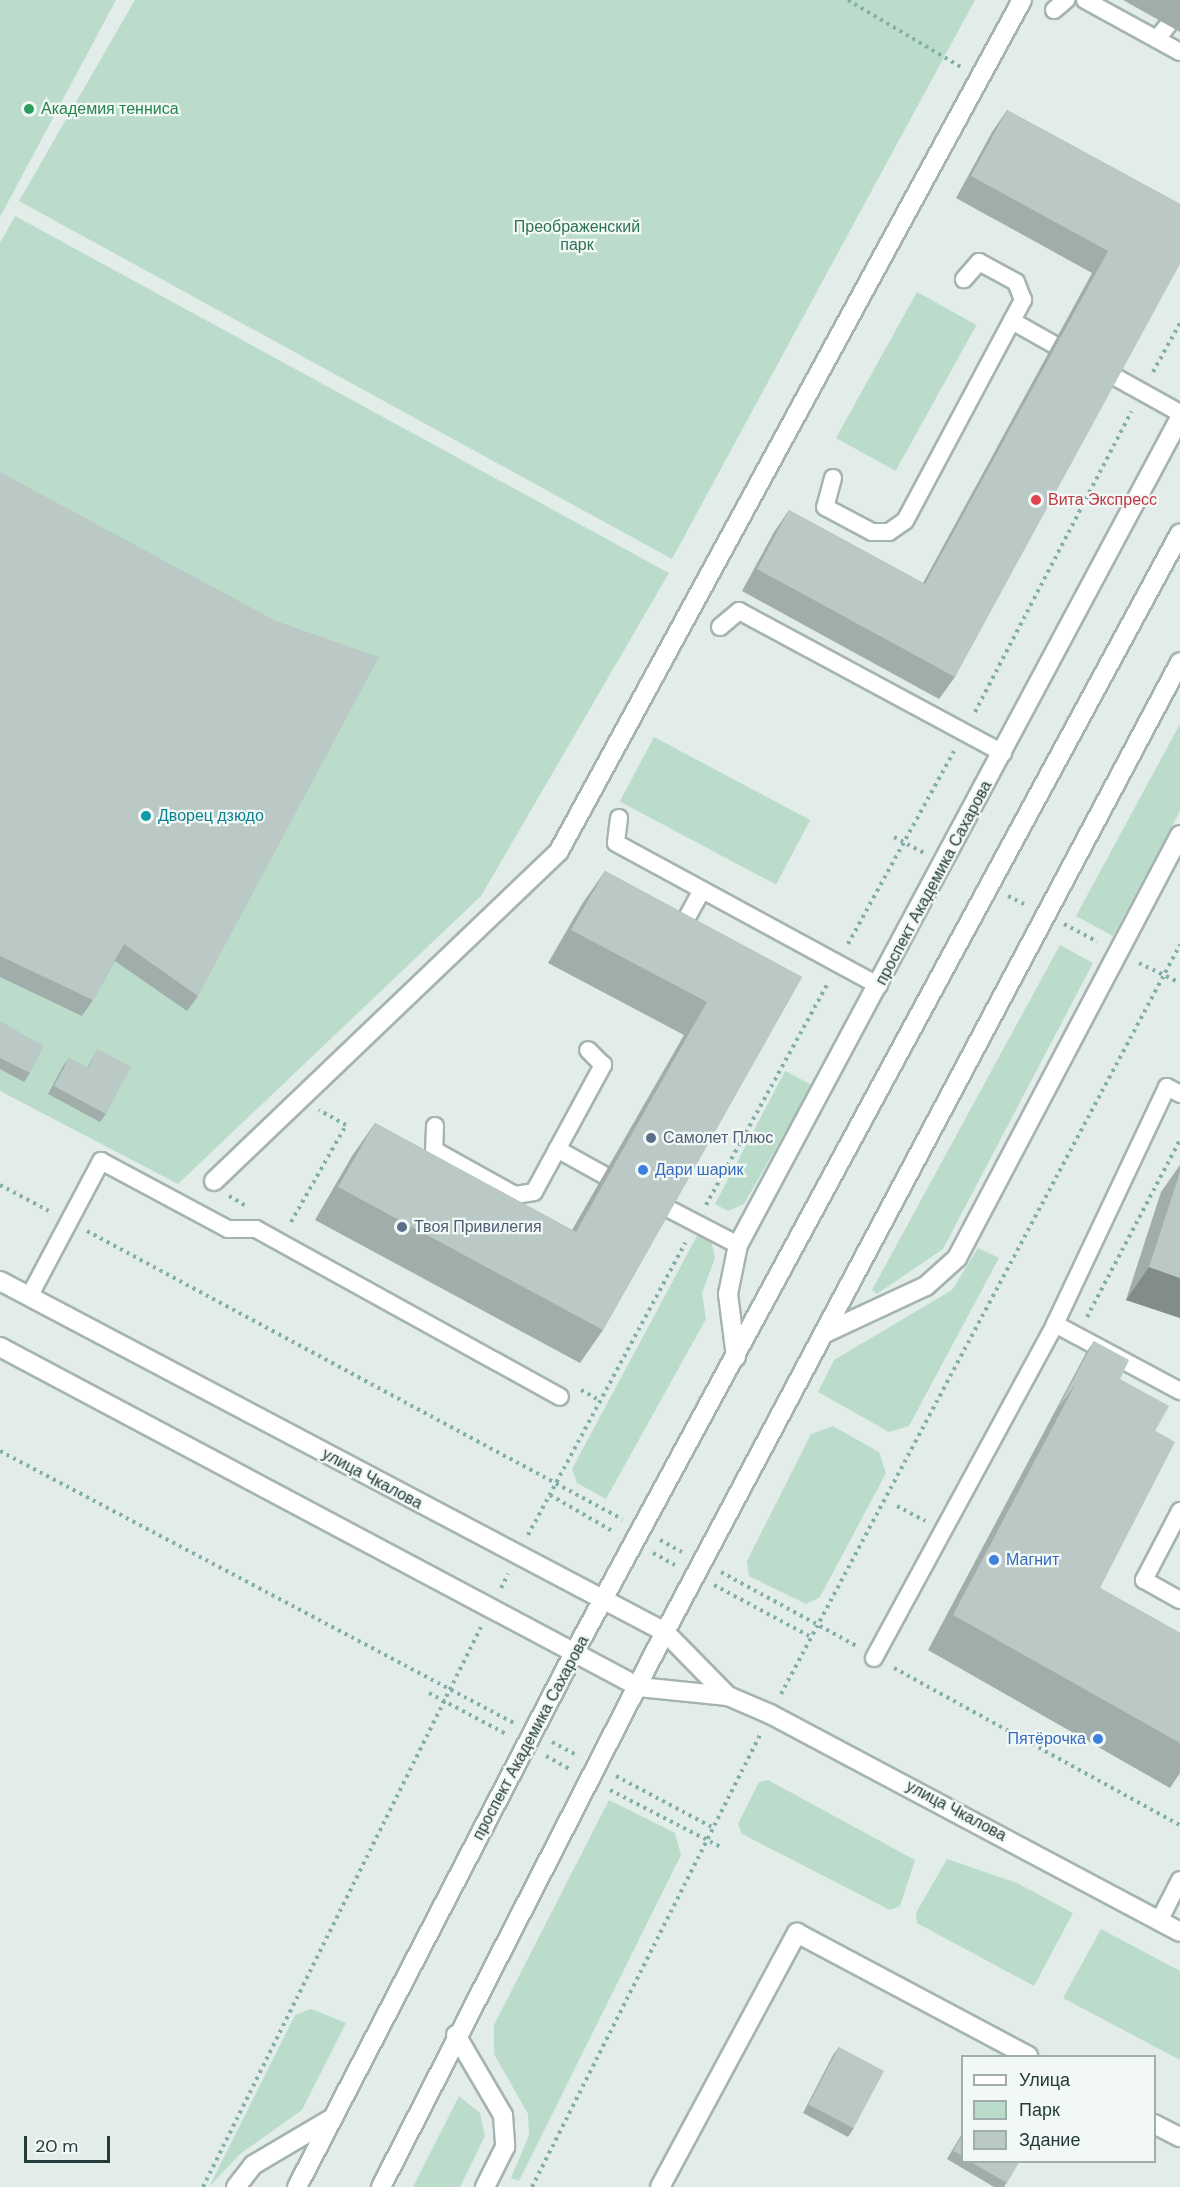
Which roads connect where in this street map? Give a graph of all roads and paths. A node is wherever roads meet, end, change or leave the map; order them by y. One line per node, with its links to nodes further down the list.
1 (848, 0): 7 (path)
2 (1022, 0): 7 (street)
3 (1085, 0): 5 (lane)
4 (1168, 25): 5 (lane)
5 (1157, 39): 6 (lane)
6 (1180, 51)
7 (980, 78): 31 (street)
8 (964, 279): 9 (lane)
9 (1012, 321): 11 (lane); 16 (lane)
10 (1180, 323): 13 (path)
11 (1053, 344)
12 (1114, 377): 13 (lane)
13 (1142, 392): 14 (lane); 20 (path)
14 (1180, 413)
15 (1180, 418): 21 (street, проспект Академика Сахарова)
16 (833, 478)
17 (1180, 533): 47 (street, проспект Академика Сахарова)
18 (720, 627): 20 (lane)
19 (1180, 662): 45 (street)
20 (965, 732): 21 (lane); 27 (path)
21 (1003, 753): 28 (street, проспект Академика Сахарова)
22 (619, 818): 24 (lane)
23 (1180, 835): 45 (street)
24 (702, 890): 26 (lane); 27 (lane)
25 (1180, 945): 59 (path)
26 (669, 951)
27 (838, 964): 28 (lane); 40 (path)
28 (879, 986): 41 (street, проспект Академика Сахарова)
29 (588, 1050): 33 (lane)
30 (1180, 1094): 44 (lane)
31 (303, 1101): 35 (street); 38 (path)
32 (435, 1126): 33 (lane)
33 (557, 1149): 34 (lane)
34 (604, 1175)
35 (214, 1181)
36 (0, 1185): 39 (path)
37 (667, 1208): 40 (lane)
38 (291, 1222)
39 (71, 1223): 43 (lane); 49 (lane); 51 (path)
40 (696, 1224): 41 (lane); 51 (path)
41 (738, 1245): 47 (street, проспект Академика Сахарова)
42 (0, 1281): 43 (street, улица Чкалова)
43 (29, 1297): 54 (street, улица Чкалова)
44 (1055, 1324): 48 (lane); 62 (lane)
45 (825, 1333): 55 (street)
46 (0, 1347): 58 (street, улица Чкалова)
47 (736, 1357): 53 (street, проспект Академика Сахарова)
48 (1180, 1391)
49 (560, 1397)
50 (0, 1451): 64 (path)
51 (557, 1483): 53 (path); 54 (path)
52 (1180, 1511): 57 (lane)
53 (643, 1531): 55 (path); 56 (street, проспект Академика Сахарова)
54 (517, 1555): 56 (street, улица Чкалова); 58 (path)
55 (702, 1563): 59 (path); 60 (street)
56 (606, 1599): 60 (street, улица Чкалова); 61 (street, проспект Академика Сахарова)
57 (1180, 1600)
58 (490, 1610): 61 (street, улица Чкалова); 64 (path)
59 (819, 1623): 62 (path); 66 (path)
60 (665, 1632): 63 (street); 65 (street, улица Чкалова)
61 (574, 1653): 63 (street, улица Чкалова); 73 (street, проспект Академика Сахарова)
62 (874, 1658): 67 (path)
63 (639, 1687): 65 (street, улица Чкалова); 71 (street)
64 (448, 1690): 76 (path)
65 (728, 1696): 66 (street, улица Чкалова)
66 (770, 1714): 69 (street, улица Чкалова); 81 (path)
67 (1180, 1825)
68 (1180, 1880): 69 (lane)
69 (1159, 1921): 70 (street, улица Чкалова)
70 (1180, 1932)
71 (456, 2036): 79 (street); 80 (street)
72 (1026, 2055): 82 (street)
73 (329, 2120): 77 (street); 78 (street, проспект Академика Сахарова)
74 (1156, 2125): 75 (street)
75 (1180, 2137)
76 (203, 2187)
77 (236, 2187)
78 (297, 2187)
79 (381, 2187)
80 (485, 2187)
81 (532, 2187)
82 (660, 2187)

